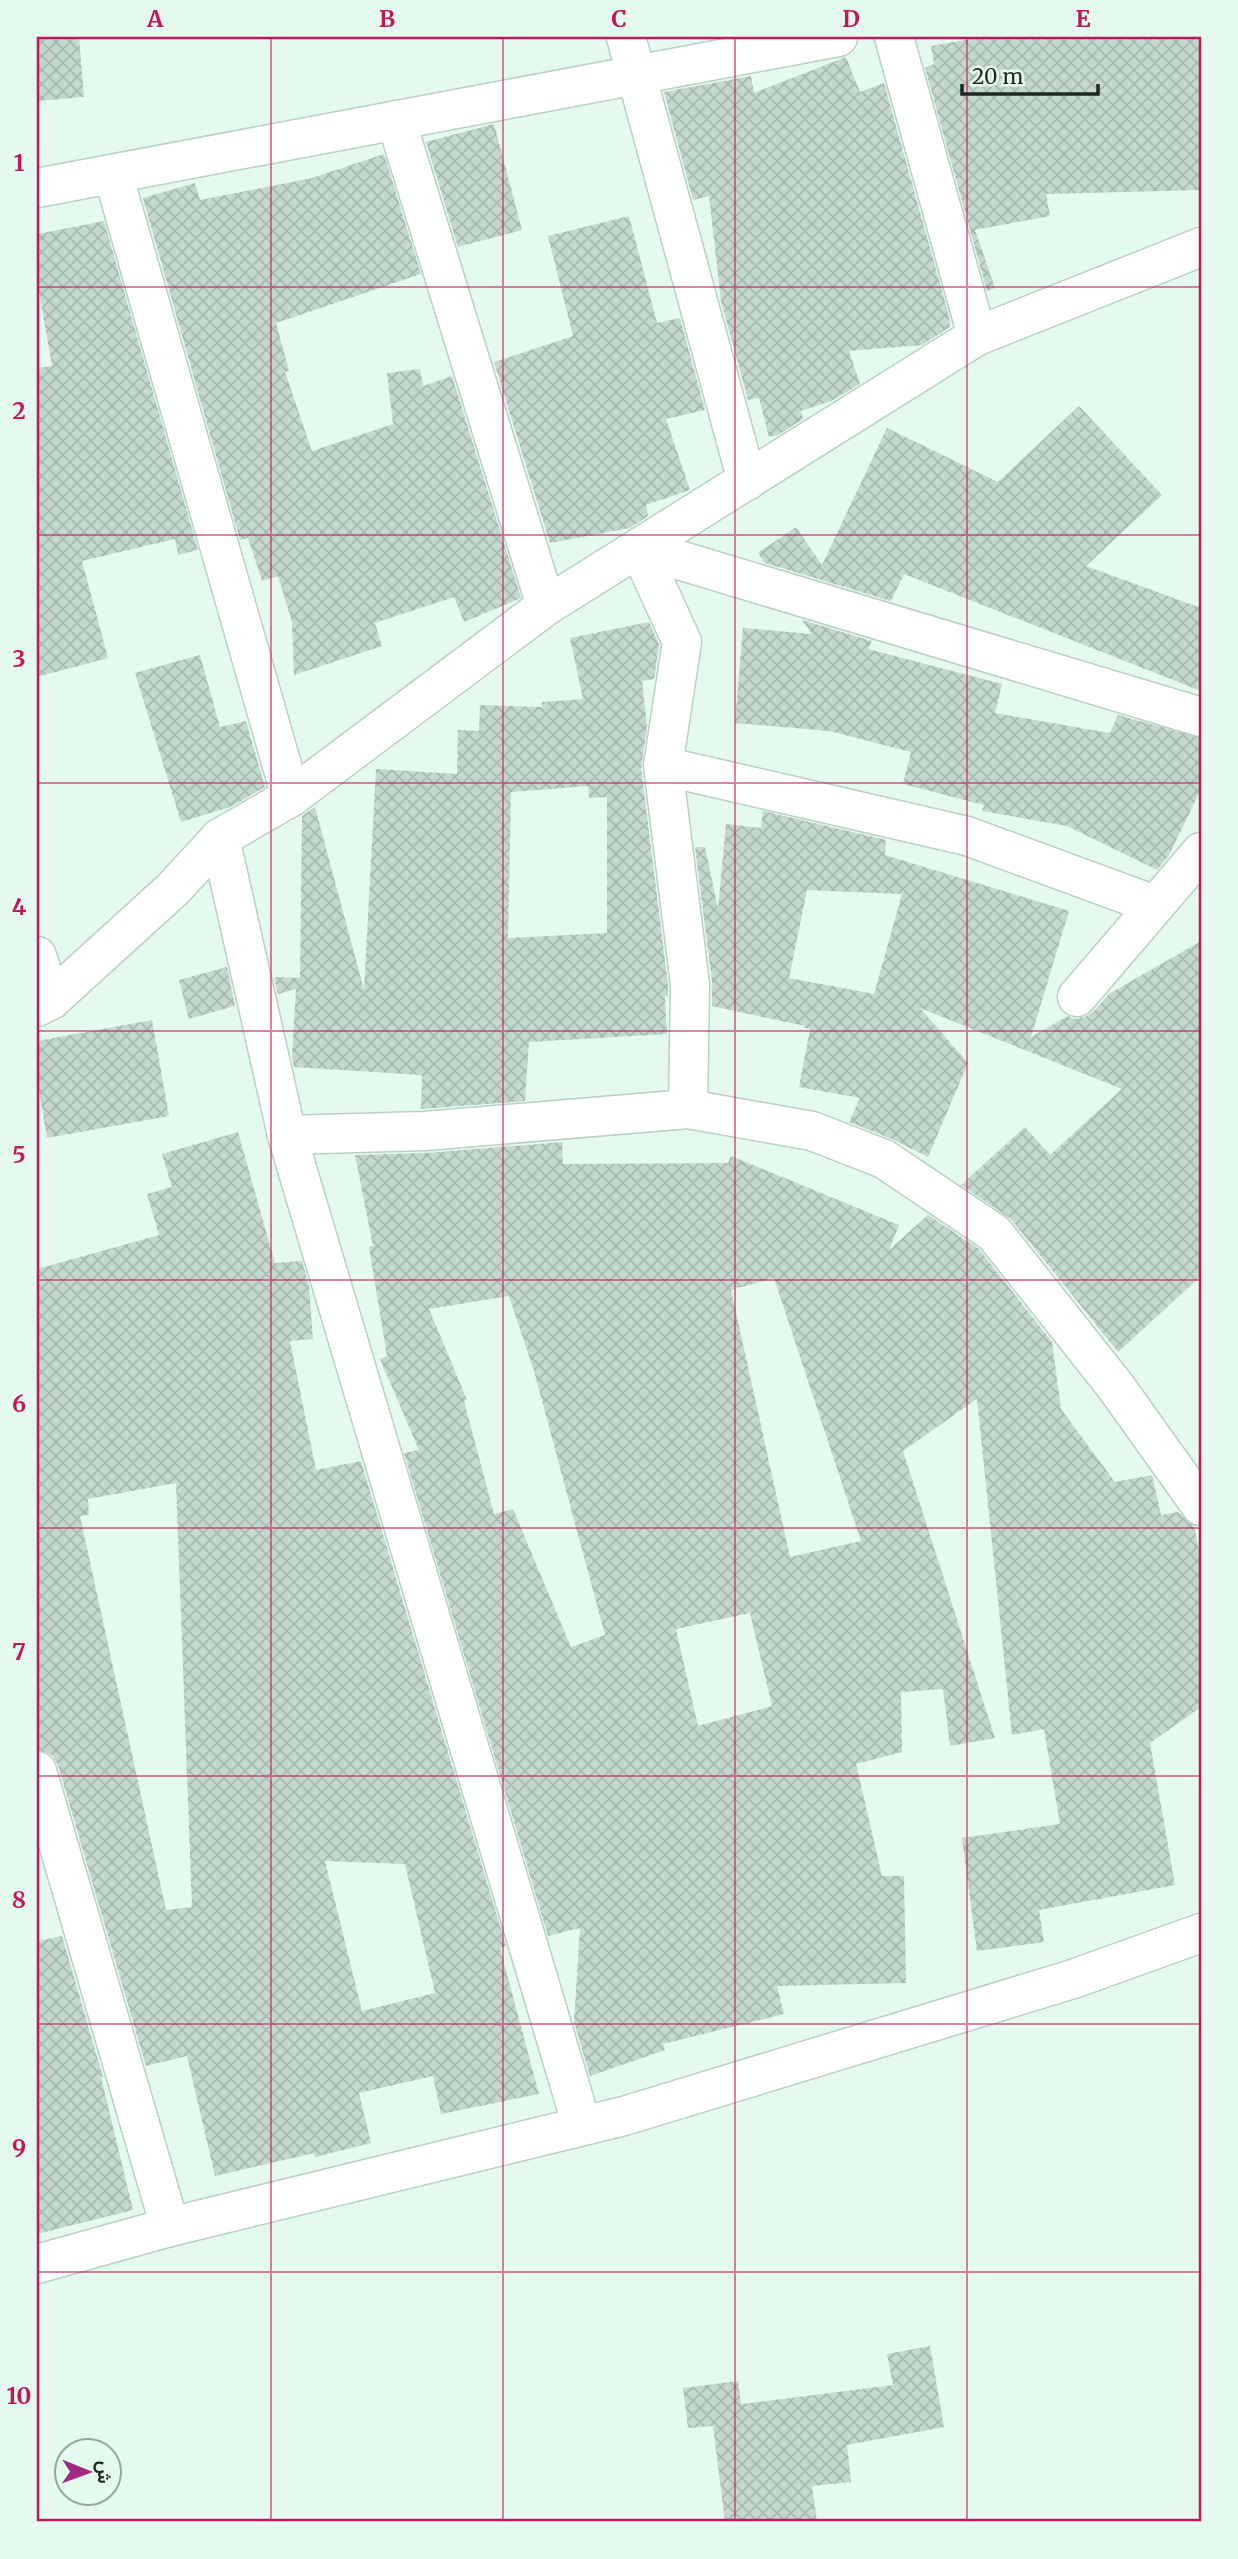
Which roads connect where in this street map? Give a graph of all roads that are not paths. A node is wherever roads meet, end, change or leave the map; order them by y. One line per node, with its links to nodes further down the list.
1 (626, 37): 4 (street)
2 (838, 37): 4 (street)
3 (894, 37): 9 (street)
4 (636, 75): 5 (street); 10 (street)
5 (396, 120): 6 (street); 12 (street)
6 (113, 174): 7 (street); 15 (street)
7 (37, 188)
8 (1201, 247): 9 (street)
9 (977, 337): 10 (street)
10 (747, 481): 11 (street)
11 (639, 548): 12 (street); 13 (street); 14 (street)
12 (546, 606): 15 (street)
13 (1201, 717)
14 (663, 766): 18 (street); 22 (street)
15 (292, 797): 16 (street)
16 (220, 838): 21 (street); 23 (street)
17 (1201, 852): 18 (street)
18 (1155, 905): 20 (street)
19 (37, 956): 21 (street)
20 (1077, 997)
21 (44, 1004)
22 (688, 1109): 23 (street); 24 (street)
23 (287, 1135): 27 (street)
24 (1201, 1506)
25 (37, 1771): 28 (street)
26 (1201, 1933): 27 (street)
27 (582, 2126): 28 (street)
28 (170, 2227): 29 (street)
29 (37, 2264)

